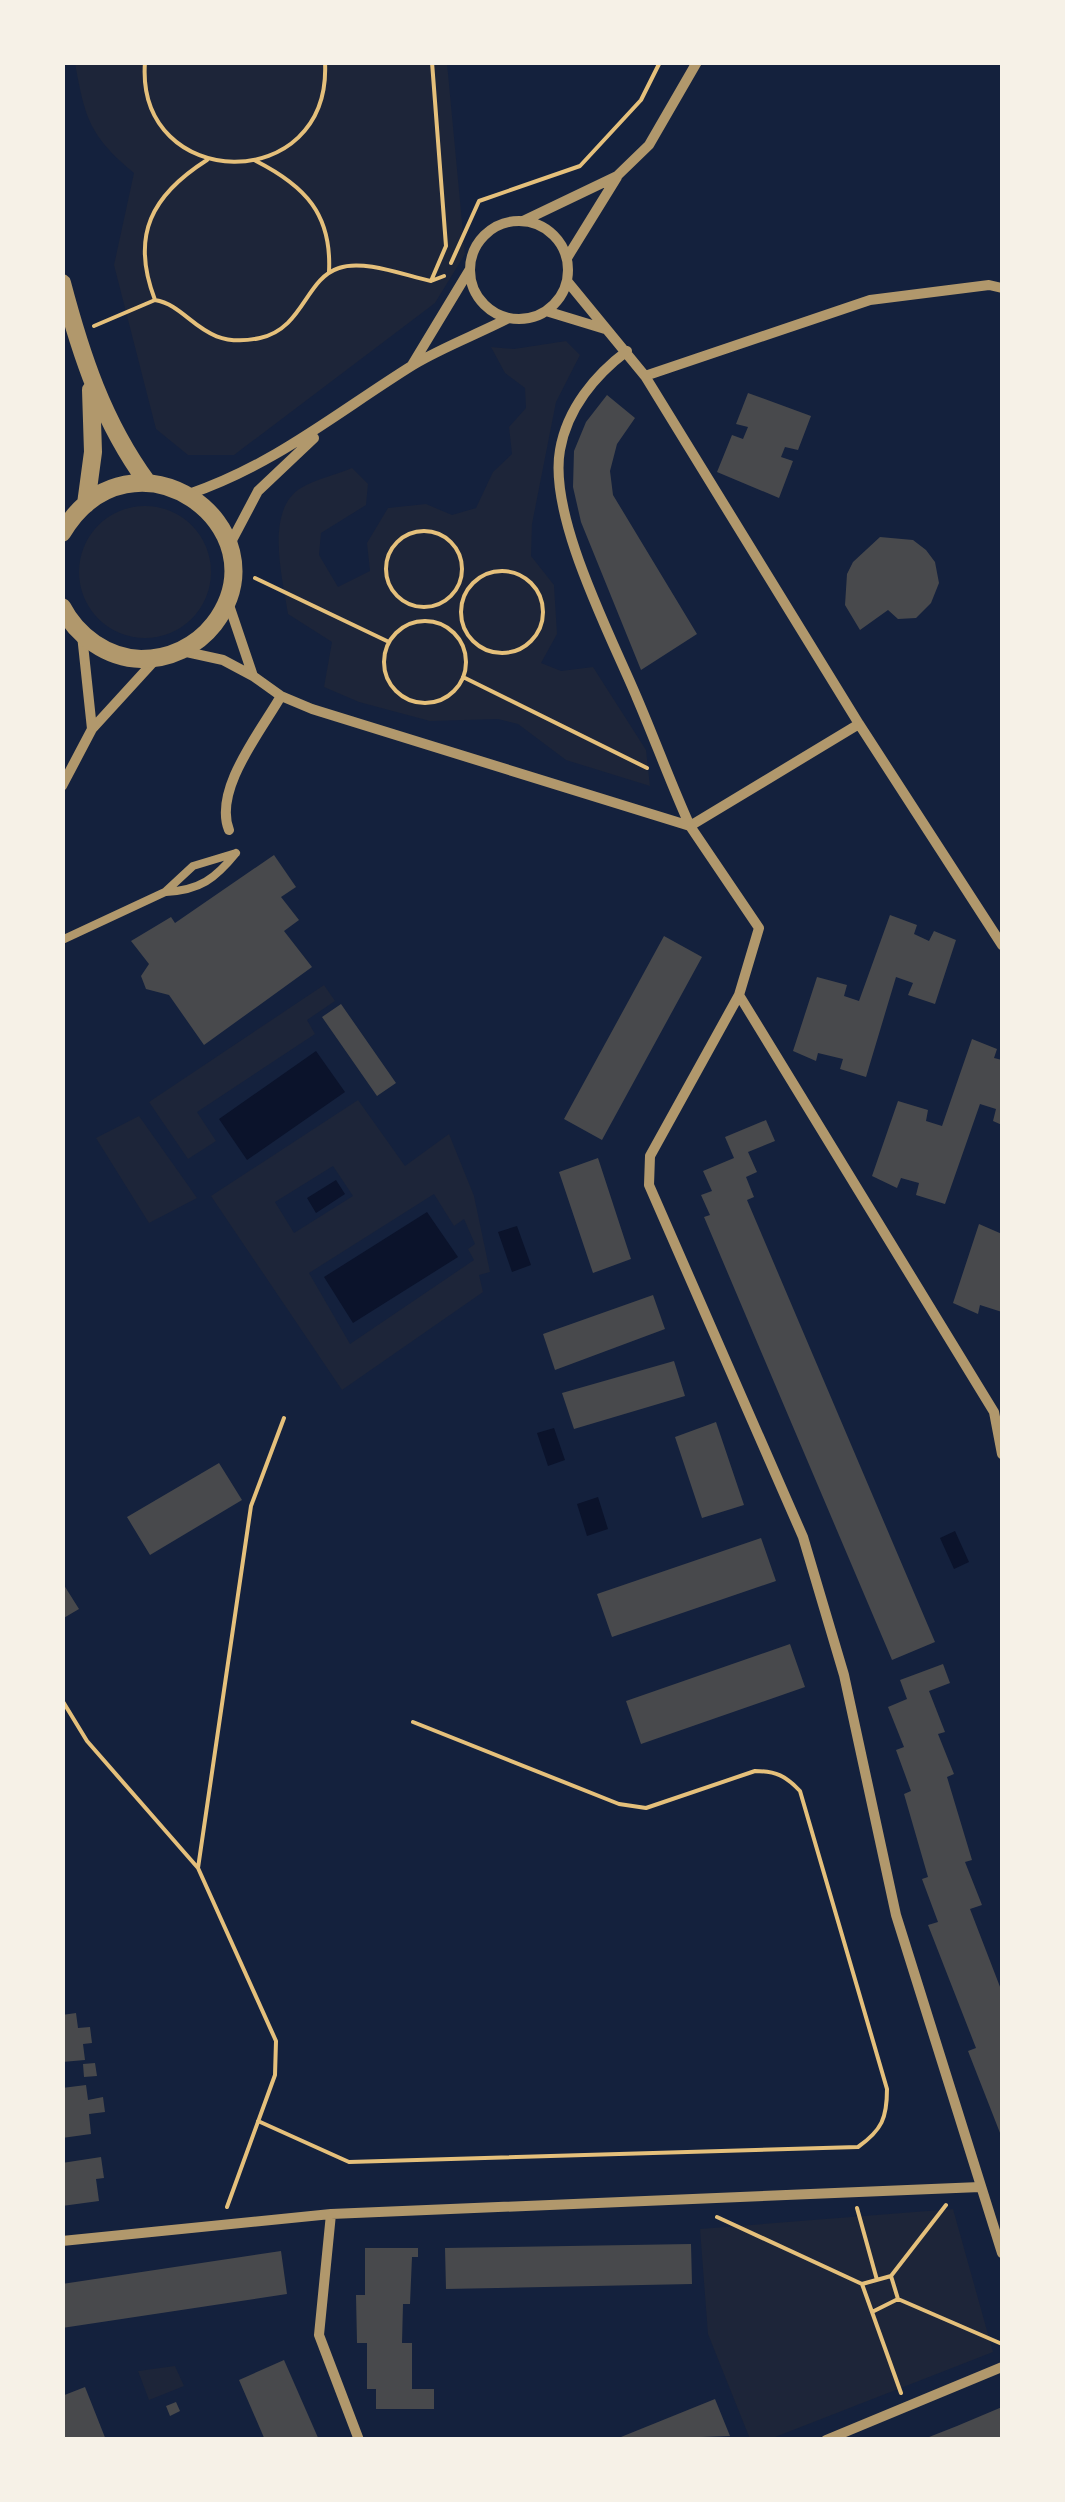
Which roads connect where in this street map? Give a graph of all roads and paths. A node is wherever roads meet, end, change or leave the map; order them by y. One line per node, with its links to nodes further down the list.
1 (145, 62): 6 (path)
2 (325, 62): 7 (path)
3 (432, 62): 13 (path)
4 (660, 62): 13 (path)
5 (697, 62): 8 (street)
6 (207, 160): 7 (path); 17 (path)
7 (256, 161): 12 (path)
8 (617, 176): 9 (street); 10 (street)
9 (523, 221): 10 (street); 11 (street)
10 (567, 258): 14 (street)
11 (470, 269): 19 (street); 23 (street)
12 (329, 274): 13 (path); 17 (path)
13 (431, 281)
14 (567, 281): 18 (street); 20 (street)
15 (62, 283): 21 (street)
16 (1002, 288): 24 (street)
17 (154, 300): 21 (path)
18 (546, 311): 19 (street); 20 (street)
19 (509, 318): 23 (street)
20 (606, 329): 22 (street)
21 (76, 335): 25 (street)
22 (627, 351): 24 (street); 49 (street)
23 (412, 366): 26 (street)
24 (644, 376): 47 (street)
25 (91, 379): 27 (street); 29 (street)
26 (326, 426): 28 (street); 31 (street)
27 (148, 482): 28 (street); 29 (street)
28 (188, 494): 31 (street)
29 (86, 504): 30 (street)
30 (63, 532)
31 (229, 546): 35 (street)
32 (255, 578): 41 (path)
33 (459, 585): 34 (path); 36 (path); 36 (path)
34 (468, 590): 39 (path); 39 (path)
35 (228, 599): 42 (street); 44 (street)
36 (424, 606): 38 (path)
37 (68, 620): 43 (street); 48 (street)
38 (423, 621): 40 (path); 41 (path)
39 (468, 634): 40 (path)
40 (460, 640): 45 (path)
41 (390, 642): 45 (path)
42 (181, 651): 43 (street); 44 (street)
43 (156, 658): 48 (street)
44 (252, 676): 46 (street)
45 (463, 677): 49 (path)
46 (281, 696): 51 (street); 52 (street)
47 (858, 724): 51 (street); 56 (street)
48 (92, 730): 50 (street)
49 (669, 778): 51 (street)
50 (62, 786)
51 (690, 826): 57 (street)
52 (229, 830): 53 (lane)
53 (236, 852): 54 (lane); 54 (lane)
54 (165, 892): 55 (lane)
55 (62, 940)
56 (1002, 945)
57 (739, 995): 59 (street); 64 (street)
58 (284, 1418): 62 (path)
59 (1002, 1454)
60 (62, 1700): 62 (path)
61 (413, 1722): 63 (path)
62 (198, 1868): 63 (path)
63 (258, 2121): 69 (path)
64 (980, 2187): 65 (street); 71 (street)
65 (947, 2188): 66 (street); 72 (path)
66 (852, 2192): 67 (street); 73 (path)
67 (713, 2198): 68 (street); 74 (path)
68 (331, 2214): 69 (street); 80 (street)
69 (220, 2225): 70 (street)
70 (62, 2241)
71 (1002, 2253)
72 (891, 2276): 73 (path); 75 (path)
73 (878, 2280): 74 (path)
74 (862, 2284): 76 (path)
75 (898, 2299): 76 (path); 77 (path)
76 (872, 2312): 79 (path)
77 (1002, 2344)
78 (1002, 2367): 79 (street)
79 (906, 2407): 81 (street)
80 (360, 2440)
81 (826, 2440)

